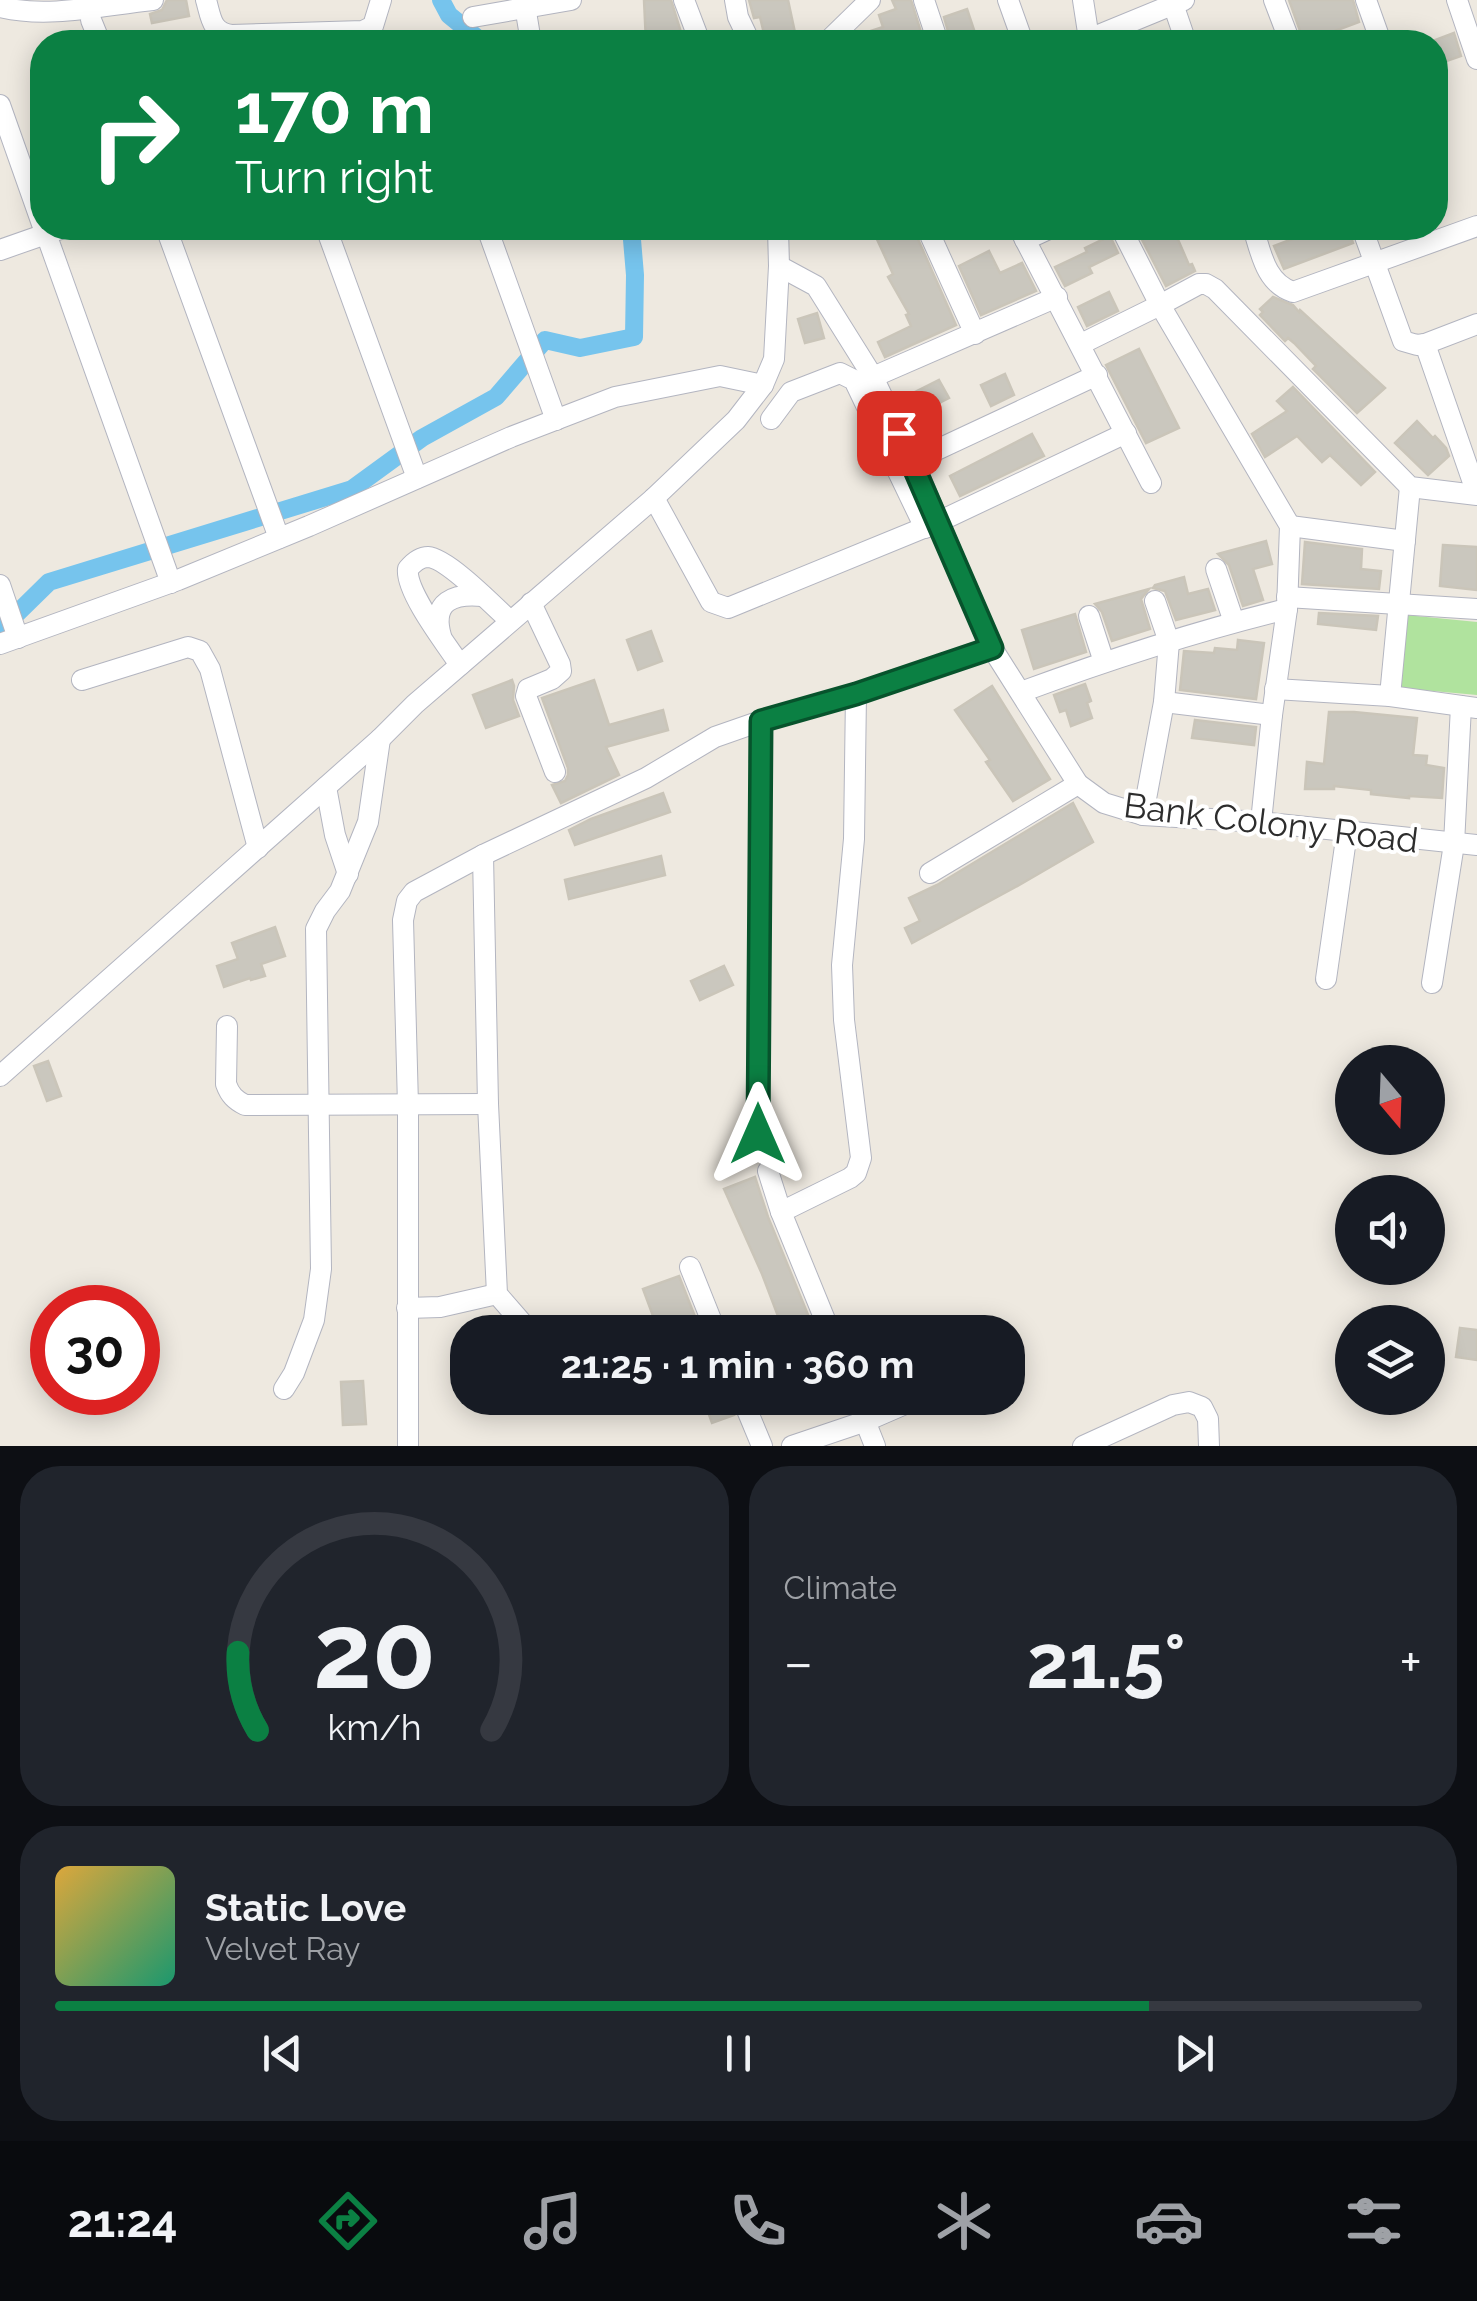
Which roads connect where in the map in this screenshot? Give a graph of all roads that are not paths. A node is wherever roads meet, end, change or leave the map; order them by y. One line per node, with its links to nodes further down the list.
1 (153, 0): 16 (street)
2 (206, 0): 20 (street)
3 (381, 0): 21 (street)
4 (570, 0): 15 (street)
5 (684, 0): 23 (street)
6 (735, 0): 24 (street)
7 (870, 0): 25 (street)
8 (924, 0): 26 (street)
9 (1008, 0): 27 (street)
10 (1083, 0): 28 (street)
11 (1274, 0): 31 (street)
12 (1366, 0): 32 (street)
13 (1457, 0): 33 (street)
14 (1178, 2): 29 (street); 30 (street)
15 (524, 4): 17 (street); 22 (street)
16 (0, 8)
17 (473, 17)
18 (91, 20): 19 (street)
19 (95, 30)
20 (217, 30)
21 (367, 30)
22 (529, 30)
23 (695, 30)
24 (743, 30)
25 (853, 30)
26 (934, 30)
27 (1019, 30)
28 (1087, 30)
29 (1114, 30)
30 (1184, 30)
31 (1285, 30)
32 (1376, 30)
33 (1477, 59)
34 (0, 105): 35 (street)
35 (30, 180)
36 (1477, 226): 37 (street)
37 (1448, 236)
38 (30, 237): 50 (street)
39 (53, 240): 76 (street)
40 (170, 240): 73 (street)
41 (330, 240): 66 (street)
42 (491, 240): 63 (street)
43 (782, 240): 52 (street)
44 (932, 240): 56 (street)
45 (1025, 240): 53 (street)
46 (1128, 240): 54 (street)
47 (1258, 240): 51 (street)
48 (1367, 240): 51 (street)
49 (1437, 240): 51 (street)
50 (0, 250)
51 (1375, 262): 58 (street)
52 (779, 266): 60 (street, Bank Colony Road); 61 (street)
53 (1056, 297): 56 (street); 57 (street)
54 (1160, 305): 57 (street); 68 (street); 72 (street)
55 (1477, 324): 58 (street)
56 (975, 334): 60 (street)
57 (1081, 344): 59 (street)
58 (1425, 344): 69 (street)
59 (1096, 375): 64 (street); 65 (street)
60 (873, 376): 65 (street, Bank Colony Road)
61 (764, 385): 63 (street); 70 (street)
62 (771, 419): 71 (street)
63 (556, 420): 66 (street)
64 (1126, 433): 67 (street); 71 (street)
65 (912, 461): 71 (street, Bank Colony Road)
66 (417, 478): 73 (street)
67 (1151, 483)
68 (1410, 487): 69 (street); 74 (street)
69 (1477, 494)
70 (654, 498): 71 (street); 80 (street)
71 (932, 525): 90 (street, Bank Colony Road)
72 (1290, 526): 74 (street); 81 (street)
73 (279, 538): 76 (street)
74 (1405, 541): 82 (street)
75 (1216, 569): 86 (street)
76 (170, 583): 88 (street)
77 (0, 585): 88 (street)
78 (483, 596): 85 (street); 87 (street); 87 (street)
79 (1155, 601): 89 (street)
80 (531, 603): 85 (street); 103 (street)
81 (1287, 603): 82 (street); 86 (street); 94 (street)
82 (1399, 603): 83 (street); 97 (street)
83 (1477, 609)
84 (1089, 616): 91 (street)
85 (510, 621): 92 (street)
86 (1234, 622): 89 (street)
87 (442, 638): 92 (street)
88 (9, 641)
89 (1169, 642): 91 (street); 98 (street)
90 (992, 648): 95 (street, Bank Colony Road); 96 (street)
91 (1104, 662): 95 (street)
92 (460, 665): 102 (street)
93 (82, 680): 111 (street)
94 (1275, 689): 97 (street); 100 (street)
95 (1021, 692): 104 (street, Bank Colony Road)
96 (856, 694): 101 (street); 124 (street)
97 (1390, 696): 99 (street)
98 (1164, 702): 100 (street); 106 (street)
99 (1469, 707): 109 (street)
100 (1272, 716): 107 (street)
101 (761, 721): 112 (street); 122 (street)
102 (380, 739): 105 (street); 113 (street)
103 (554, 772)
104 (1078, 784): 106 (street, Bank Colony Road); 114 (street)
105 (326, 787): 111 (street); 113 (street)
106 (1142, 816): 107 (street, Bank Colony Road)
107 (1261, 822): 108 (street, Bank Colony Road)
108 (1348, 832): 109 (street, Bank Colony Road); 115 (street)
109 (1454, 844): 110 (street, Bank Colony Road); 116 (street)
110 (1477, 845)
111 (258, 848): 118 (street)
112 (483, 855): 120 (street); 121 (street)
113 (348, 874): 119 (street)
114 (930, 874)
115 (1326, 978)
116 (1432, 983)
117 (226, 1026): 119 (street)
118 (0, 1076)
119 (320, 1104): 121 (street); 131 (street)
120 (488, 1104): 121 (street); 126 (street)
121 (408, 1105): 127 (street)
122 (758, 1134)
123 (768, 1172): 124 (street)
124 (781, 1212): 130 (street)
125 (690, 1267): 129 (street)
126 (497, 1294): 127 (street); 128 (street)
127 (407, 1308): 136 (street)
128 (515, 1315)
129 (709, 1315)
130 (823, 1315)
131 (284, 1389)
132 (749, 1415): 137 (street)
133 (863, 1415): 135 (street)
134 (880, 1415): 135 (street)
135 (866, 1421): 138 (street); 139 (street)
136 (408, 1446)
137 (762, 1446)
138 (792, 1446)
139 (876, 1446)
140 (1083, 1446): 141 (street)
141 (1208, 1446)

